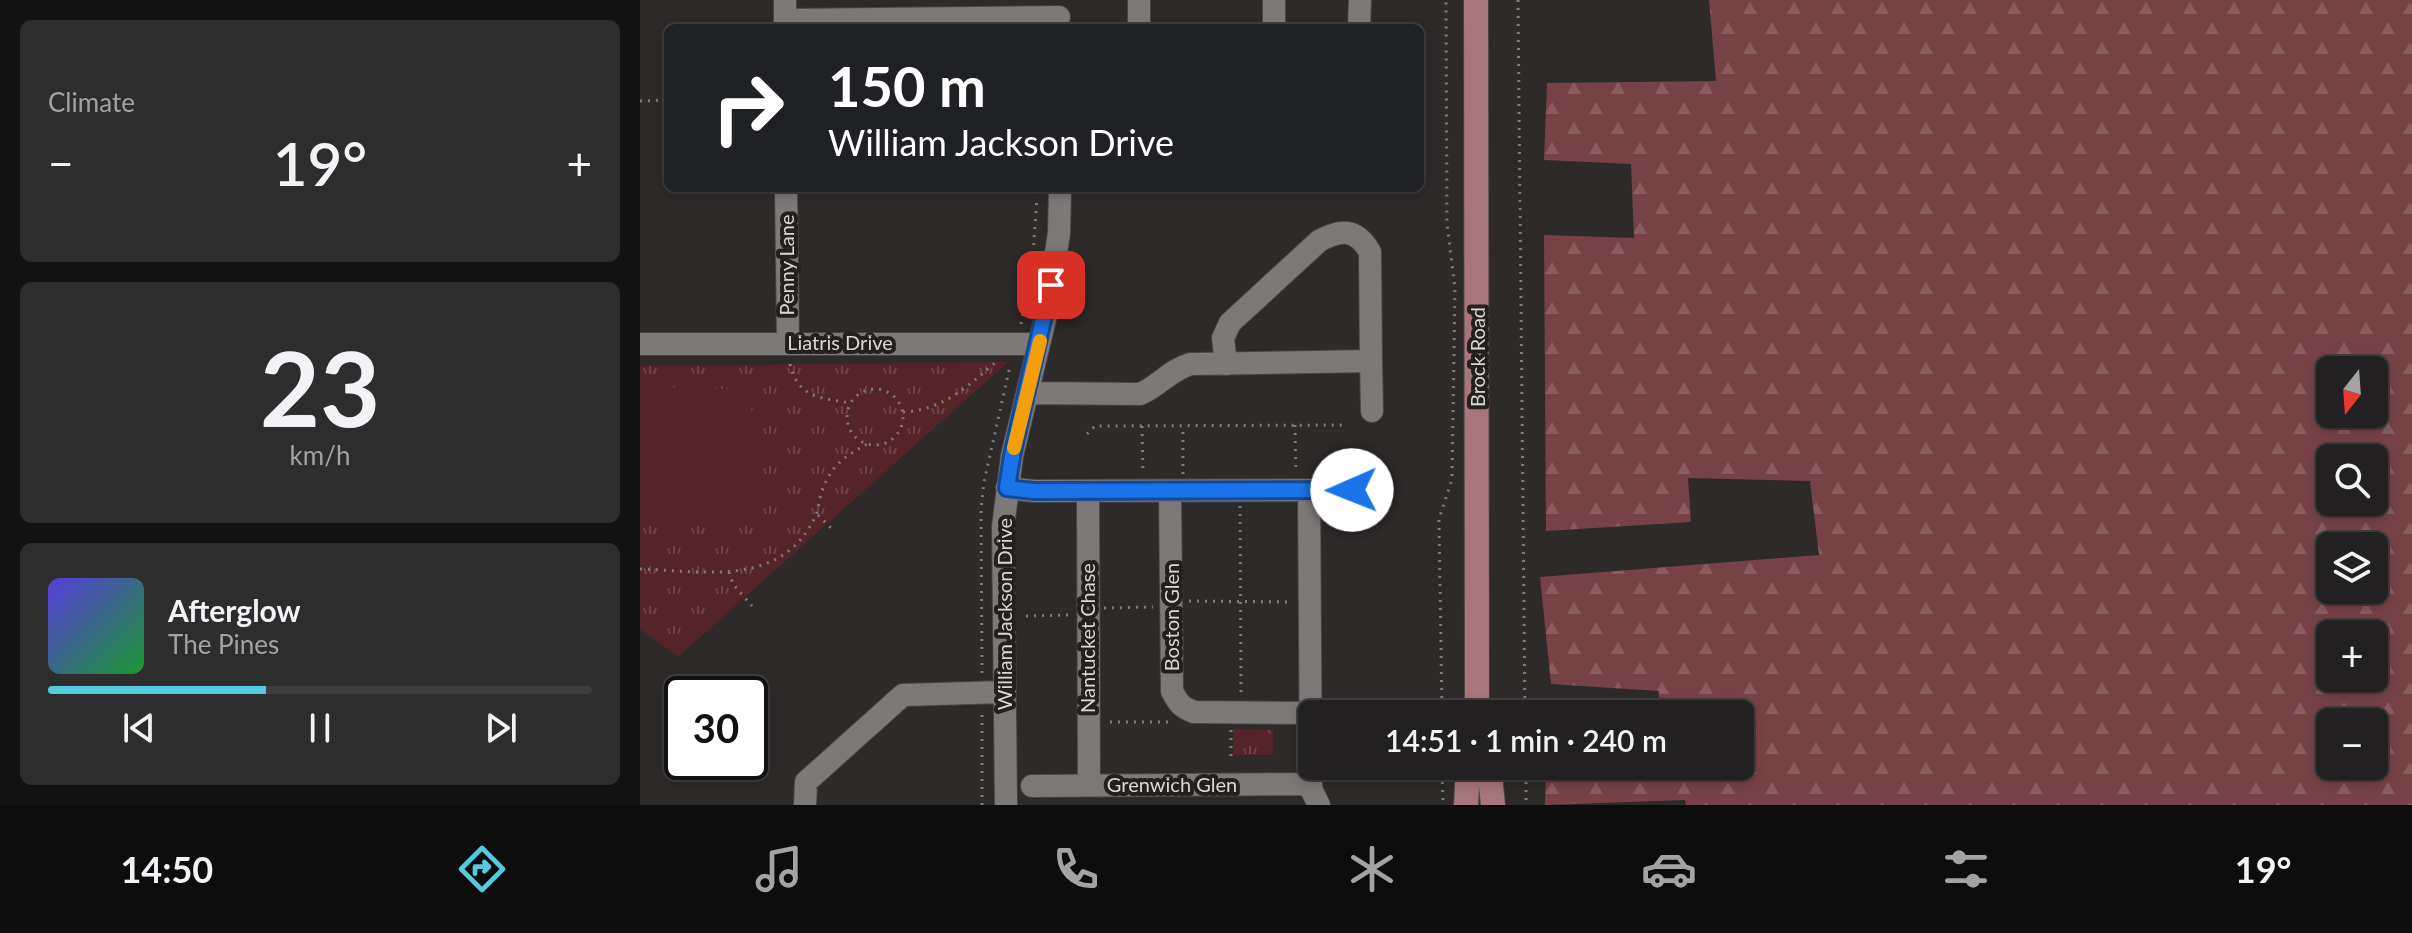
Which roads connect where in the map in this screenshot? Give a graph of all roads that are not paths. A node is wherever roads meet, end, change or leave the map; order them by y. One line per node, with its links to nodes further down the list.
1 (1139, 0): 7 (street)
2 (1274, 0): 8 (street)
3 (1360, 0): 9 (street)
4 (1476, 0): 26 (main road, Brock Road)
5 (1059, 15): 6 (street)
6 (785, 16)
7 (1139, 24)
8 (1274, 24)
9 (1359, 24)
10 (786, 192): 14 (street, Penny Lane)
11 (1060, 192): 13 (street, William Jackson Drive)
12 (640, 344): 14 (street, Liatris Drive)
13 (1039, 344): 14 (street, Liatris Drive); 17 (street, William Jackson Drive)
14 (789, 352)
15 (1371, 361): 16 (street); 16 (street); 18 (street)
16 (1226, 364): 17 (street)
17 (1028, 393): 21 (street, William Jackson Drive)
18 (1372, 411)
19 (1303, 485): 20 (street); 22 (street); 25 (street)
20 (1177, 486): 23 (street); 27 (street, Boston Glen)
21 (1007, 488): 23 (street); 24 (street, William Jackson Drive)
22 (1352, 490)
23 (1088, 491): 30 (street, Nantucket Chase)
24 (1005, 692): 33 (street); 34 (street, William Jackson Drive)
25 (1310, 700)
26 (1477, 700)
27 (1298, 713)
28 (1467, 780): 35 (main road)
29 (1490, 780): 36 (main road)
30 (1089, 785): 31 (street, Grenwich Glen); 32 (street, Grenwich Glen)
31 (1032, 786)
32 (1315, 794)
33 (805, 805)
34 (1006, 805)
35 (1466, 805)
36 (1493, 805)

